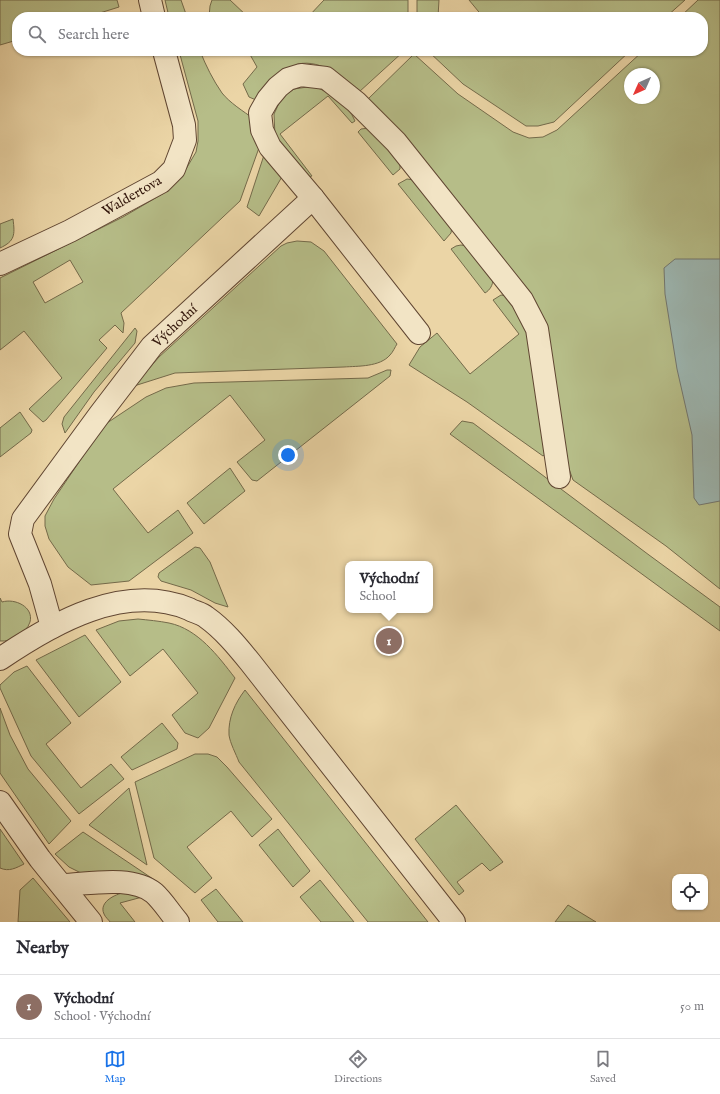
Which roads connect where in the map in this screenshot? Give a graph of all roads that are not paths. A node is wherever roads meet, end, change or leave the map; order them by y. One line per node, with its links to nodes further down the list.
1 (150, 0): 2 (street)
2 (153, 12)
3 (165, 56): 5 (street, Waldertova)
4 (313, 198): 6 (street); 7 (street); 8 (street, Východní)
5 (0, 264)
6 (419, 333)
7 (559, 477)
8 (52, 627): 9 (street); 14 (street)
9 (0, 659)
10 (0, 802): 11 (street)
11 (62, 885): 12 (street); 13 (street)
12 (91, 922)
13 (178, 922)
14 (454, 922)

